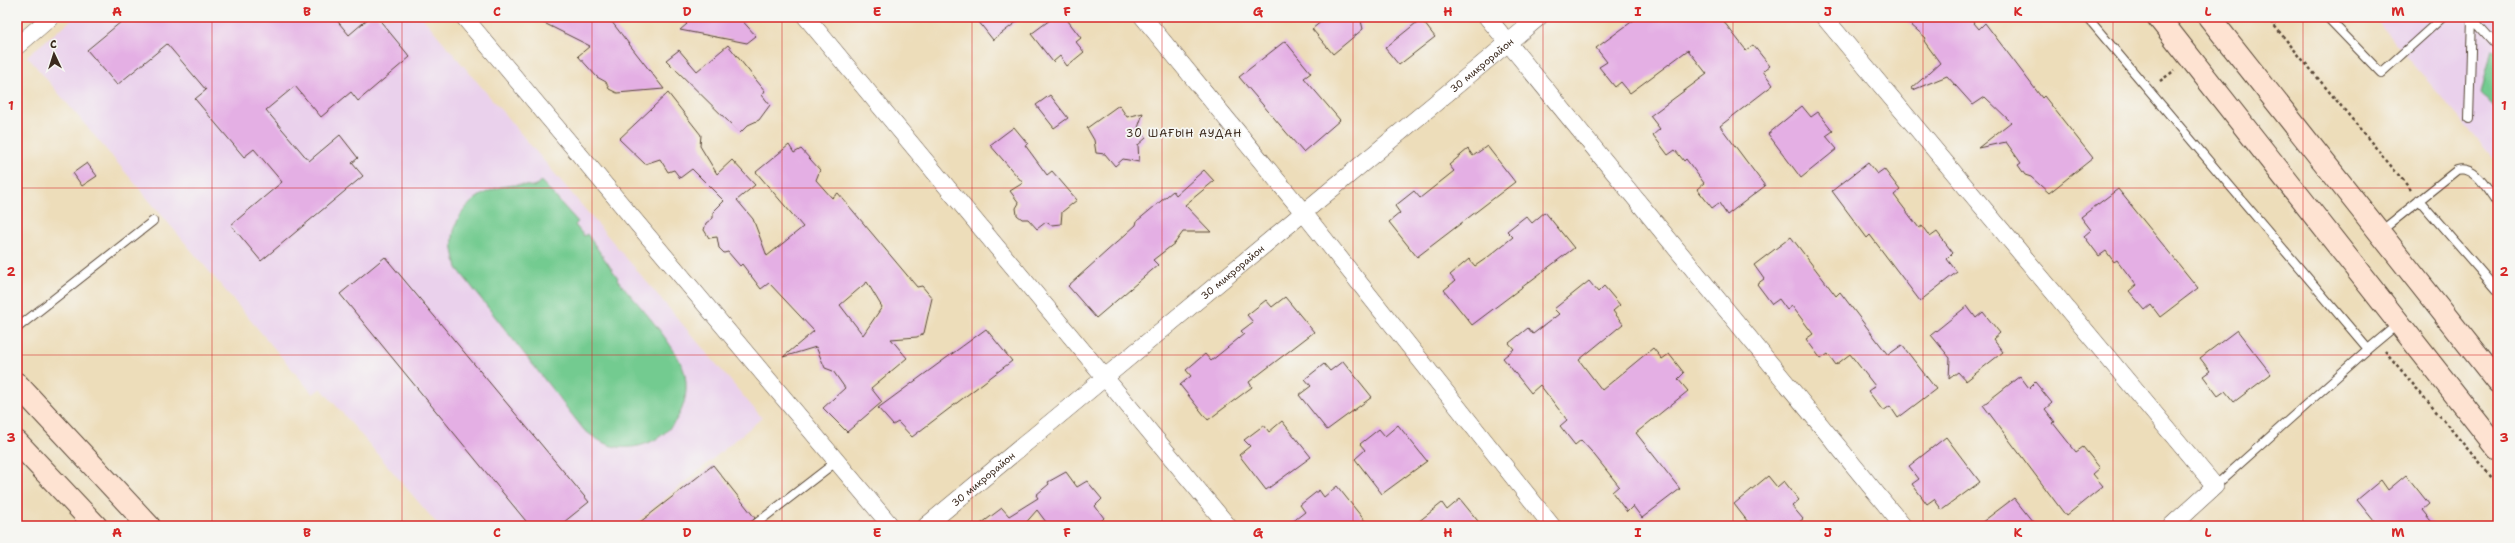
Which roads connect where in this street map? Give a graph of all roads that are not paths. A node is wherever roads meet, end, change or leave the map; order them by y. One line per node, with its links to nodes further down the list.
1 (464, 17): 32 (street)
2 (806, 17): 27 (street)
3 (1144, 17): 20 (street)
4 (1486, 17): 14 (street)
5 (1539, 17): 14 (street, 30 микрорайон)
6 (1824, 17): 33 (street)
7 (2087, 17): 26 (lane)
8 (2158, 17): 24 (main road)
9 (2209, 17): 22 (main road)
10 (2327, 17): 11 (lane)
11 (2443, 17)
12 (2472, 18): 16 (lane); 17 (lane)
13 (44, 20): 15 (street)
14 (1508, 43): 20 (street, 30 микрорайон); 41 (street)
15 (17, 46)
16 (2498, 47)
17 (2469, 119)
18 (2419, 200): 19 (lane); 22 (lane); 23 (lane)
19 (2498, 204)
20 (1303, 212): 27 (street, 30 микрорайон); 40 (street)
21 (153, 221): 25 (lane)
22 (2380, 232): 28 (main road)
23 (2498, 291)
24 (2399, 323): 26 (lane); 31 (main road)
25 (17, 328)
26 (2368, 349): 33 (lane)
27 (1106, 378): 38 (street, 30 микрорайон); 39 (street)
28 (2498, 382)
29 (17, 384): 35 (main road)
30 (17, 442): 34 (main road)
31 (2498, 449)
32 (837, 461): 36 (lane); 37 (street)
33 (2214, 486): 42 (street)
34 (96, 526)
35 (150, 526)
36 (753, 526)
37 (891, 526)
38 (926, 526)
39 (1228, 526)
40 (1552, 526)
41 (1903, 526)
42 (2171, 526)

